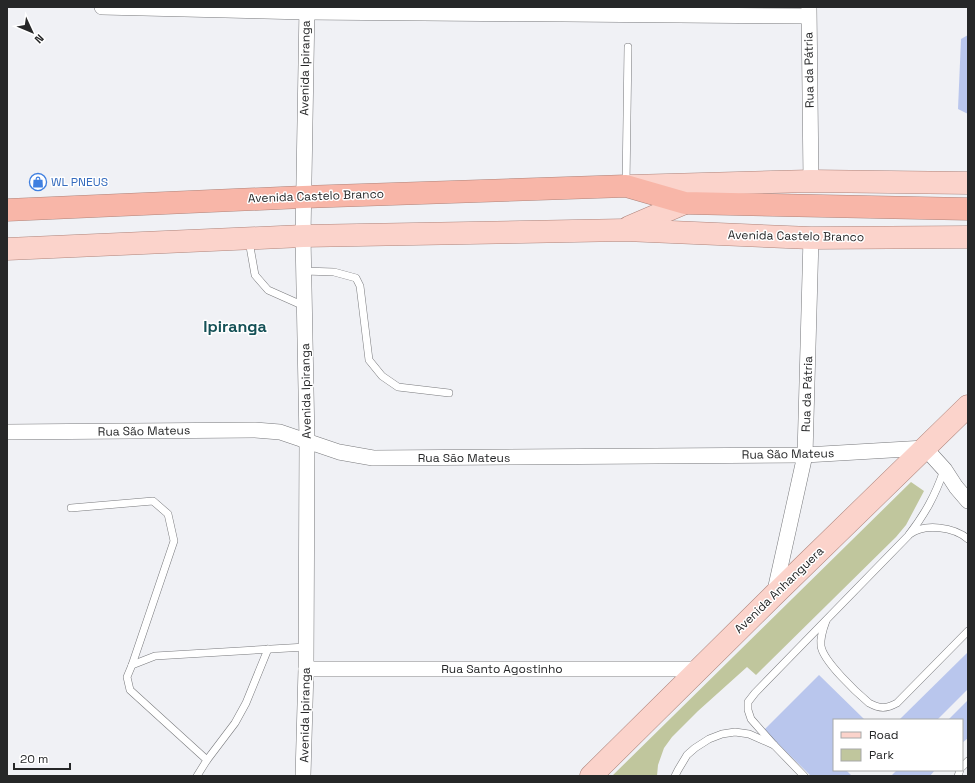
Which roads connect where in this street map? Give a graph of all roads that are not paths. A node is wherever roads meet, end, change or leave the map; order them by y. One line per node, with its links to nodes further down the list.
1 (102, 7): 2 (street)
2 (306, 10): 3 (street); 8 (street, Avenida Ipiranga)
3 (809, 12): 5 (street, Rua da Pátria)
4 (628, 47): 7 (lane)
5 (811, 181): 6 (main road, Avenida Castelo Branco); 7 (main road, Avenida Castelo Branco)
6 (968, 183)
7 (626, 186): 8 (highway, Avenida Castelo Branco); 9 (highway, Avenida Castelo Branco)
8 (303, 197): 11 (highway, Avenida Castelo Branco); 13 (street, Avenida Ipiranga)
9 (685, 203): 10 (highway, Avenida Castelo Branco); 12 (main road, Avenida Castelo Branco)
10 (968, 209)
11 (7, 210)
12 (625, 230): 13 (main road, Avenida Castelo Branco); 15 (main road, Avenida Castelo Branco)
13 (302, 236): 16 (main road, Avenida Castelo Branco); 18 (street, Avenida Ipiranga)
14 (968, 237): 15 (main road, Avenida Castelo Branco)
15 (811, 238): 25 (street, Rua da Pátria)
16 (249, 239): 17 (main road, Avenida Castelo Branco); 19 (lane)
17 (7, 249)
18 (304, 271): 19 (street, Avenida Ipiranga); 20 (lane)
19 (304, 306): 23 (street, Avenida Ipiranga)
20 (449, 393)
21 (968, 406): 24 (main road, Avenida Anhanguera)
22 (7, 432): 23 (street, Rua São Mateus)
23 (307, 441): 25 (street, Rua São Mateus); 34 (street, Avenida Ipiranga)
24 (925, 448): 25 (street, Rua São Mateus); 26 (street); 31 (main road, Avenida Anhanguera)
25 (805, 455): 31 (street, Rua da Pátria)
26 (944, 470): 27 (street); 29 (lane)
27 (968, 500)
28 (71, 508): 36 (lane)
29 (908, 536): 30 (lane); 32 (lane)
30 (968, 539)
31 (774, 595): 38 (main road, Avenida Anhanguera)
32 (827, 619): 33 (lane); 39 (lane)
33 (968, 631)
34 (306, 647): 35 (lane); 37 (street, Avenida Ipiranga)
35 (268, 650): 36 (lane); 40 (lane)
36 (132, 665): 40 (lane)
37 (306, 669): 38 (street, Rua Santo Agostinho); 42 (street, Avenida Ipiranga)
38 (698, 669): 43 (main road, Avenida Anhanguera)
39 (774, 745): 44 (lane); 45 (lane)
40 (206, 760): 41 (lane)
41 (196, 776)
42 (303, 776)
43 (591, 776)
44 (675, 776)
45 (804, 776)

